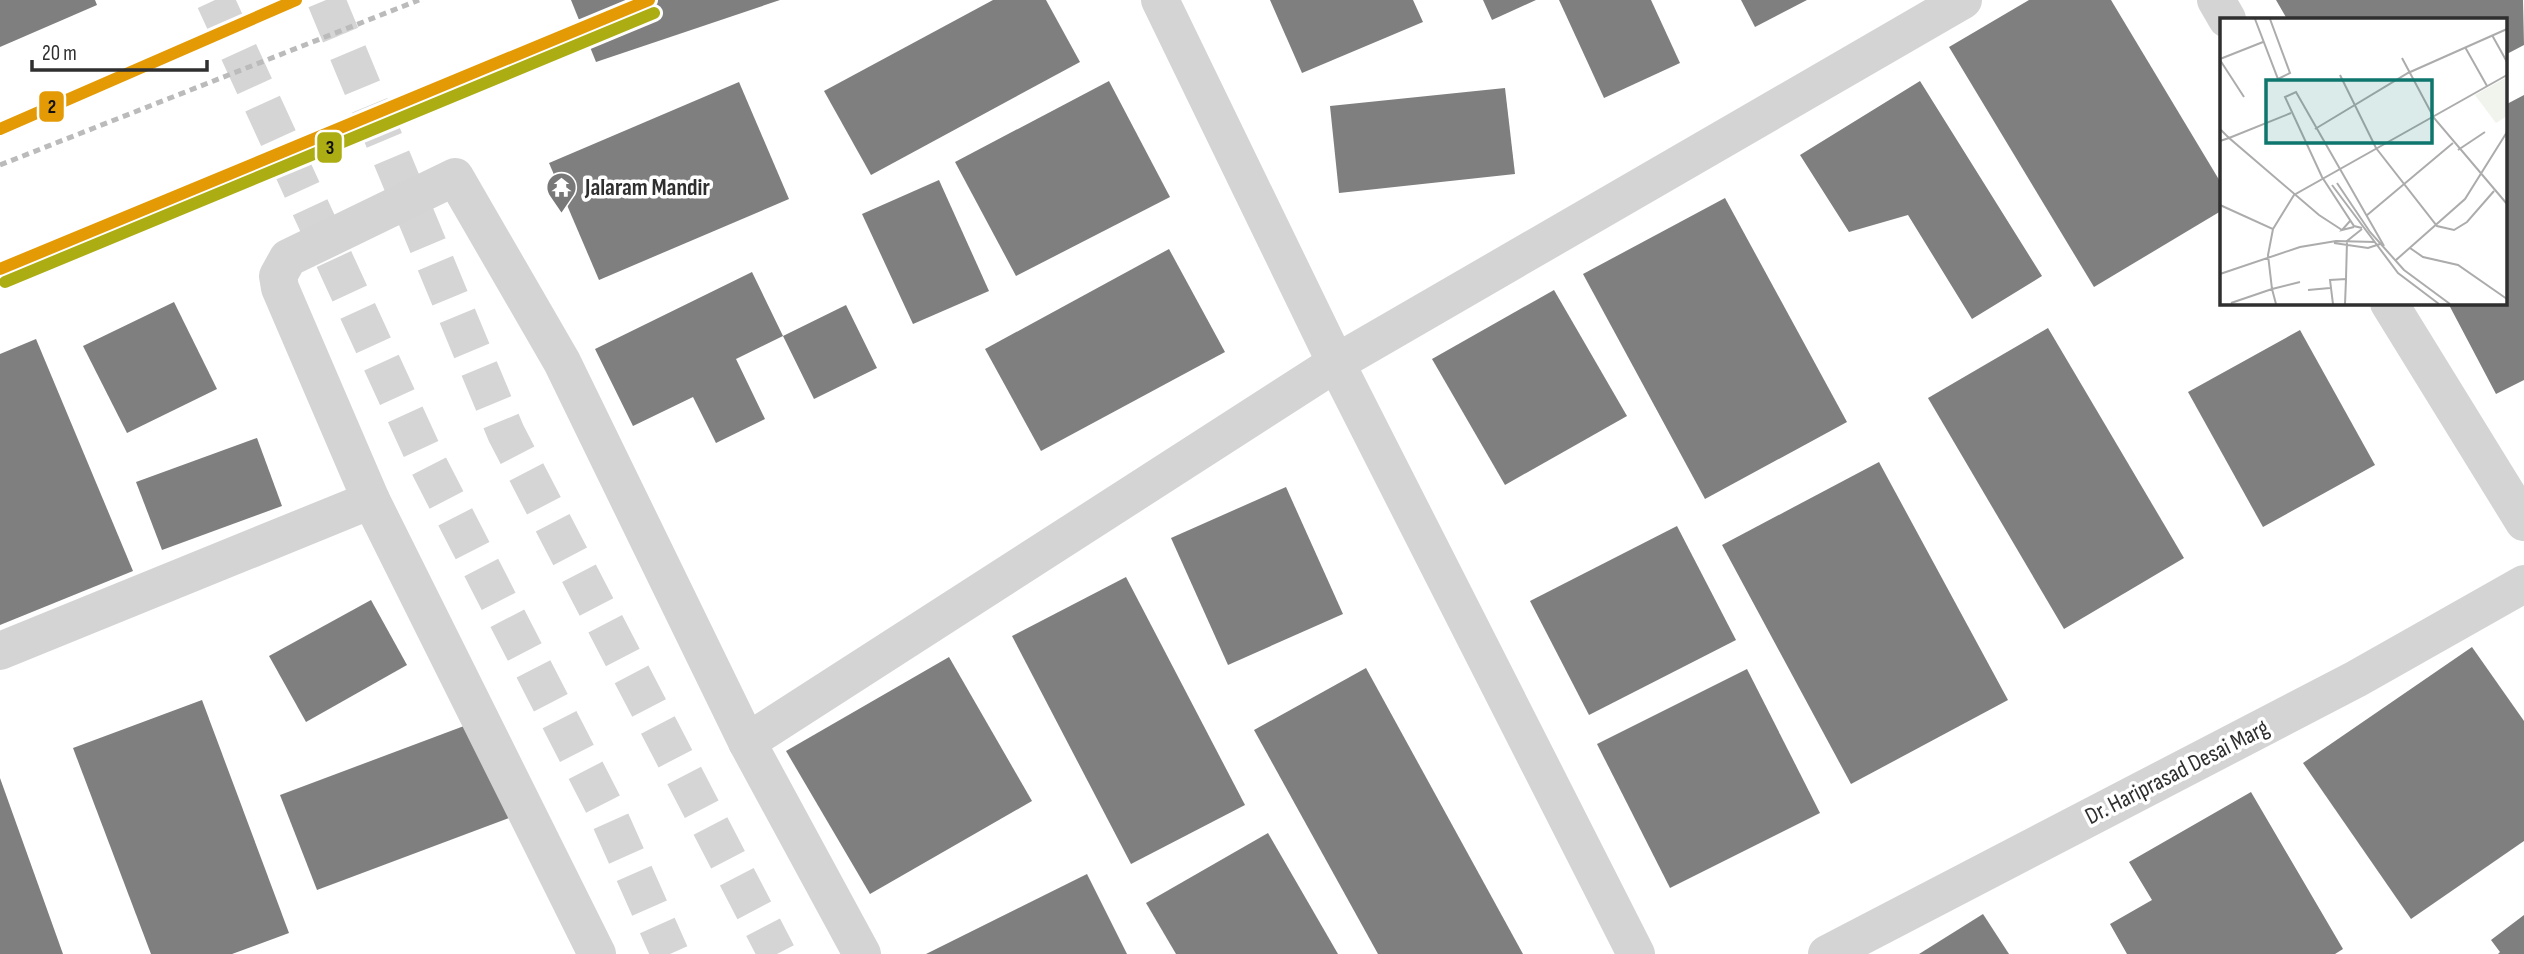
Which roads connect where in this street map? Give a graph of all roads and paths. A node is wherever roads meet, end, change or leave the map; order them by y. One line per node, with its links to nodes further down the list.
1 (1160, 0): 6 (street)
2 (1963, 0): 6 (street)
3 (2217, 0): 4 (street)
4 (2226, 18)
5 (2390, 304): 8 (street)
6 (1336, 363): 11 (street); 14 (street)
7 (371, 500): 10 (street); 11 (street); 12 (street)
8 (2524, 522)
9 (2524, 584): 15 (street, Dr. Hariprasad Desai Marg)
10 (0, 651)
11 (747, 742): 13 (street)
12 (597, 954)
13 (862, 954)
14 (1636, 954)
15 (1827, 954)

